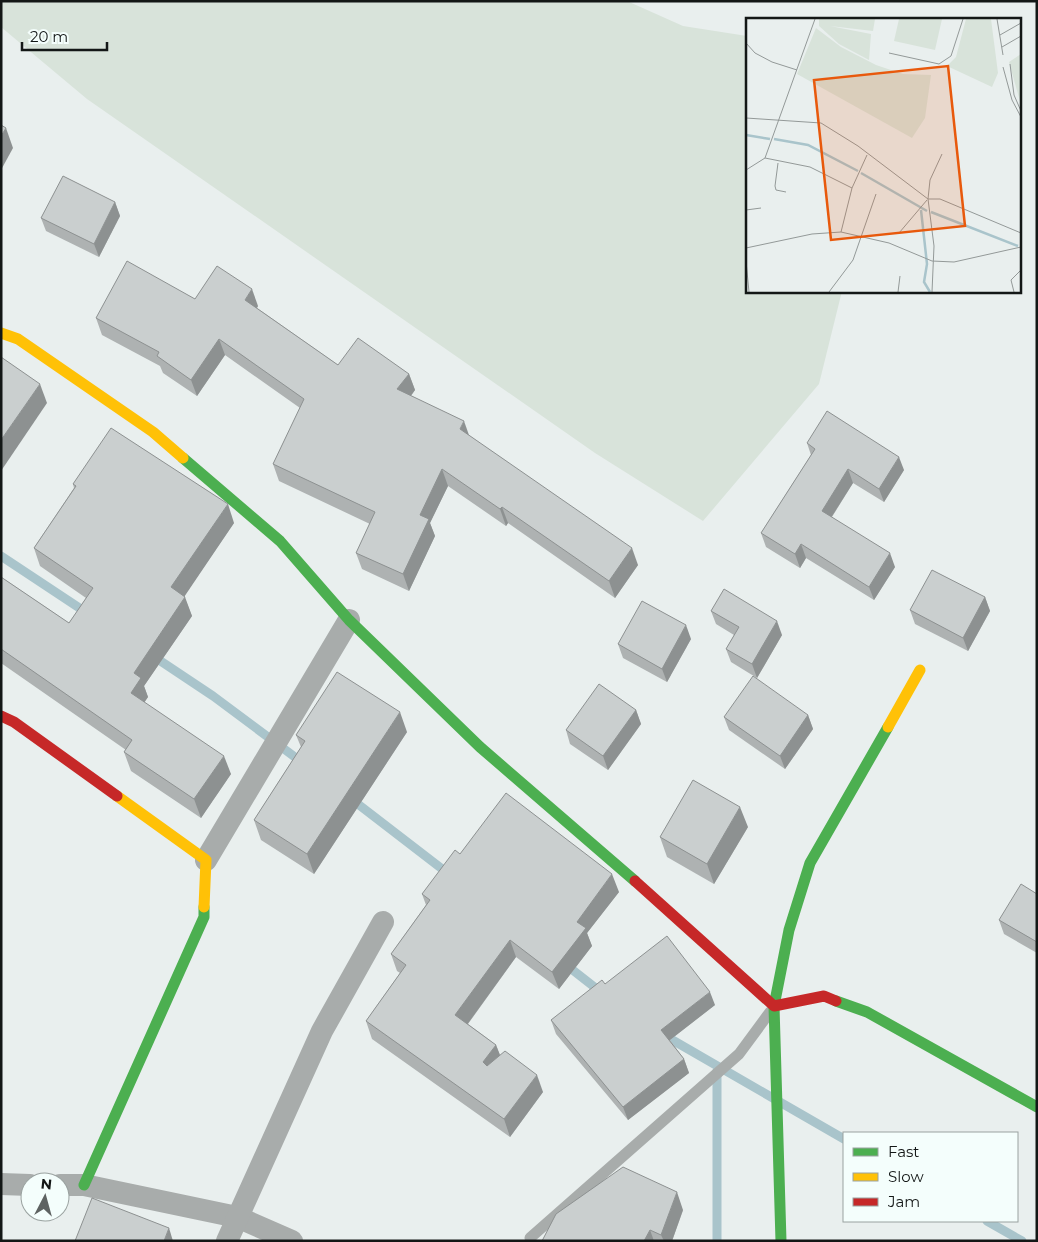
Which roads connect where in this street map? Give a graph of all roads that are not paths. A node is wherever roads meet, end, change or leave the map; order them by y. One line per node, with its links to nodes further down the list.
1 (1, 333): 2 (street)
2 (349, 620): 5 (street); 7 (street)
3 (920, 670): 7 (street)
4 (1, 716): 5 (street)
5 (206, 860): 12 (street)
6 (383, 922): 13 (street)
7 (774, 1006): 8 (street); 14 (lane); 17 (street)
8 (1037, 1106)
9 (1, 1184): 10 (street)
10 (20, 1185)
11 (70, 1185): 12 (street)
12 (84, 1185): 13 (street)
13 (237, 1217): 15 (street); 16 (street)
14 (530, 1238)
15 (227, 1241)
16 (292, 1241)
17 (782, 1241)

